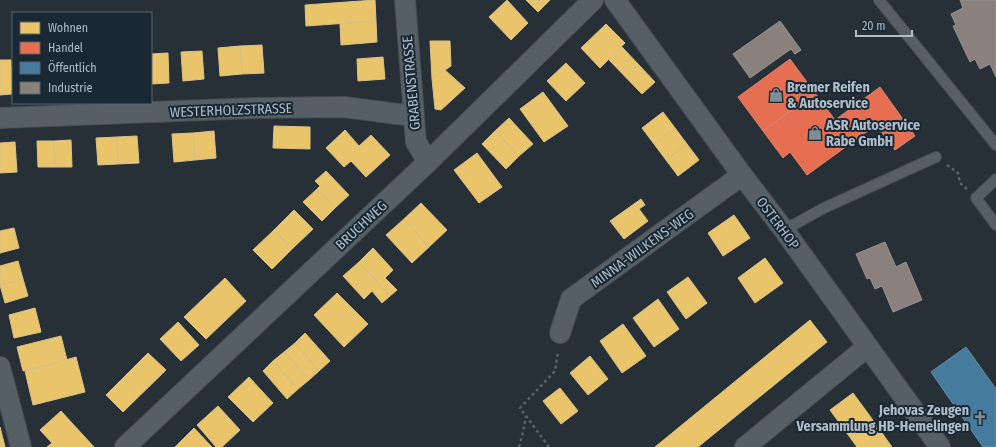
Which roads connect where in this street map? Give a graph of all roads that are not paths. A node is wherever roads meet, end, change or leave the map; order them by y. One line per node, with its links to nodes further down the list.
1 (405, 0): 5 (street, GRABENSTRASSE)
2 (593, 0): 9 (street, BRUCHWEG)
3 (615, 0): 10 (street, OSTERHOP)
4 (879, 0): 7 (lane)
5 (413, 116): 6 (street, WESTERHOLZSTRASSE); 9 (street, GRABENSTRASSE)
6 (0, 118)
7 (996, 145)
8 (936, 156): 13 (lane)
9 (428, 162): 18 (street, BRUCHWEG)
10 (742, 175): 13 (street, OSTERHOP); 14 (street, MINNA-WILKENS-WEG)
11 (996, 179): 12 (lane)
12 (996, 225)
13 (784, 230): 15 (street, OSTERHOP)
14 (560, 333)
15 (867, 346): 19 (street); 20 (street, OSTERHOP)
16 (0, 367): 17 (street)
17 (21, 447)
18 (125, 447)
19 (745, 447)
20 (940, 447)

